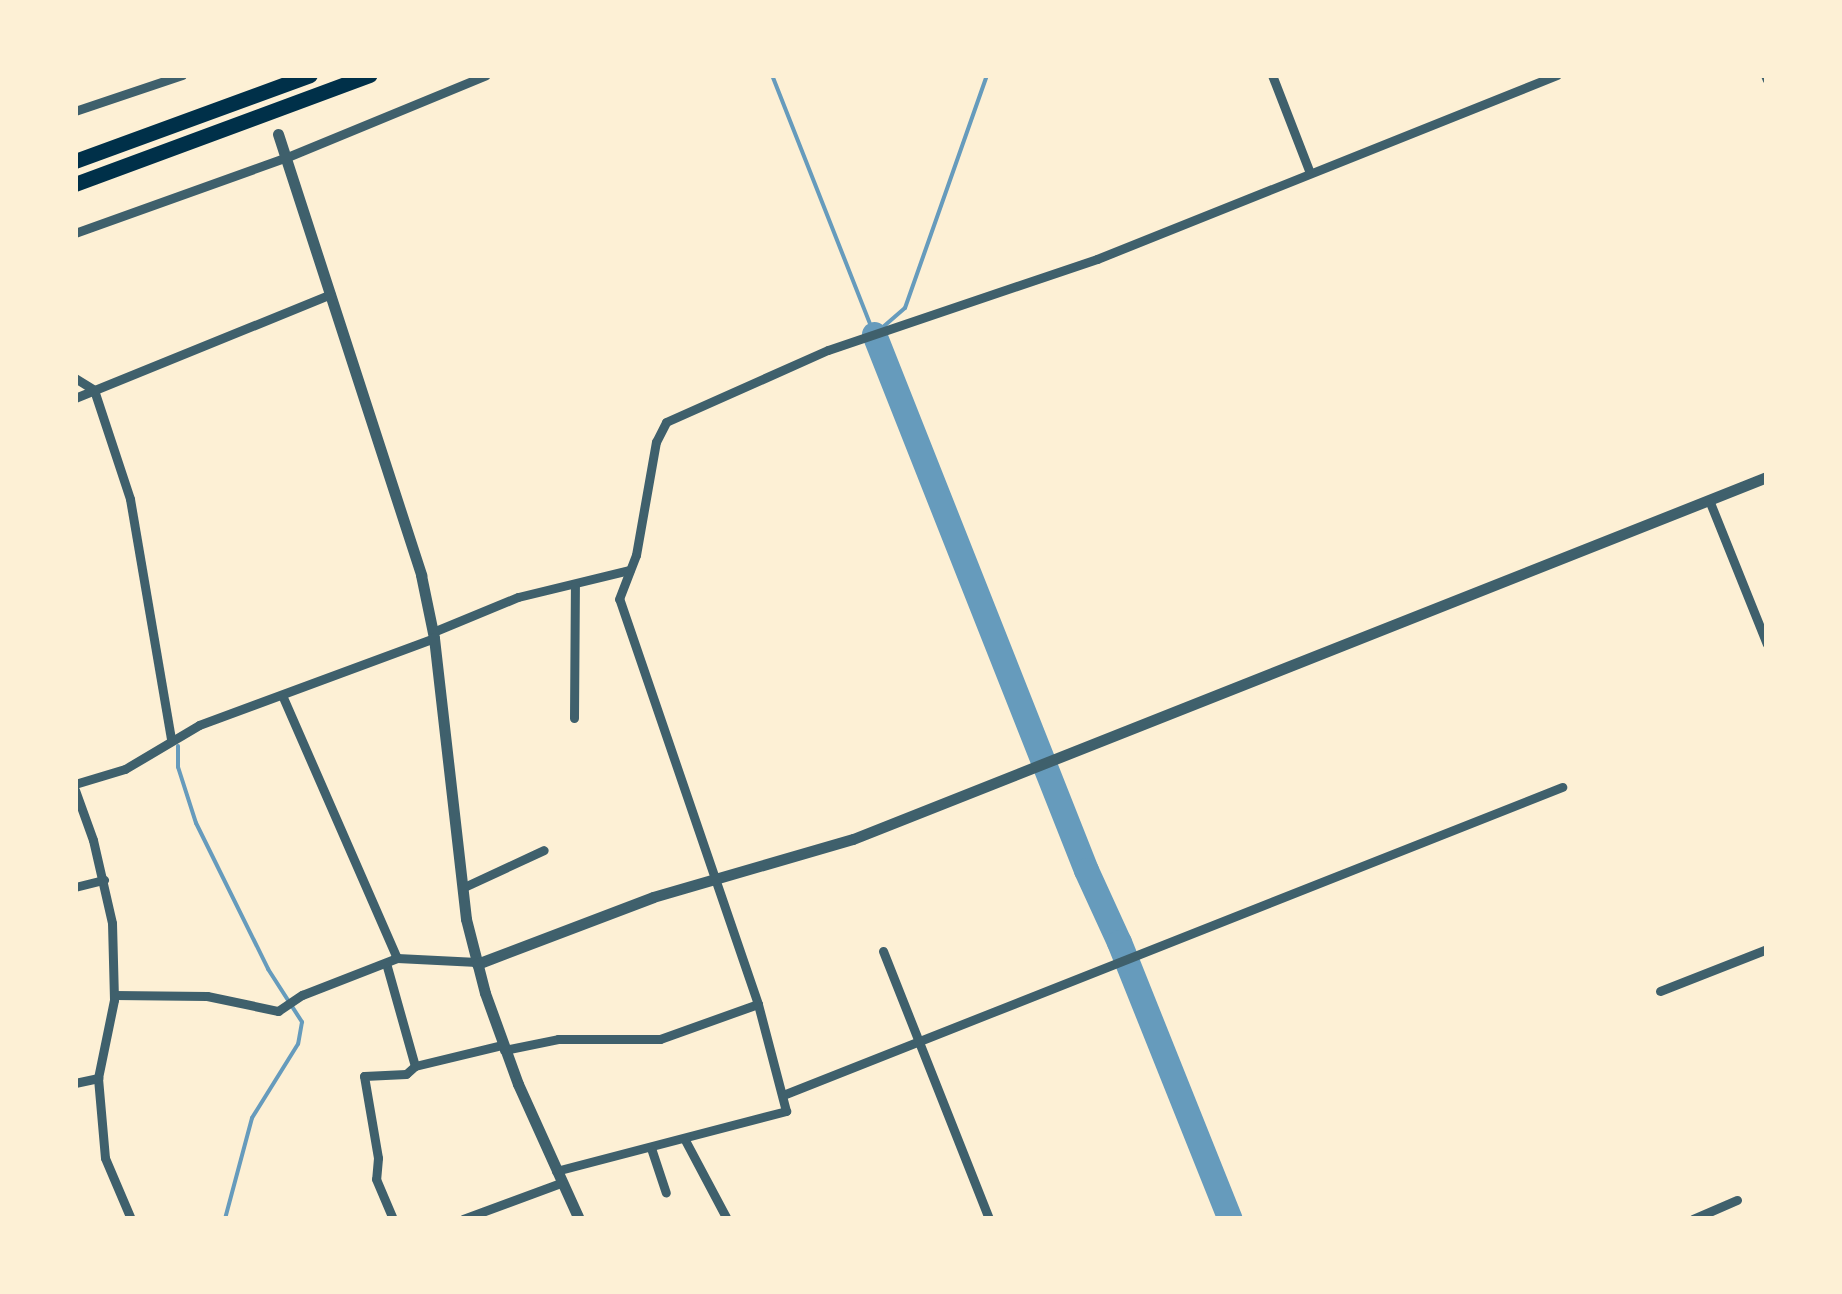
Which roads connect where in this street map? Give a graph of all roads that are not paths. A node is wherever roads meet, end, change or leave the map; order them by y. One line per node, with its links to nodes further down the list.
1 (182, 75): 7 (street)
2 (310, 75): 10 (highway)
3 (369, 75): 12 (highway)
4 (486, 75): 9 (street)
5 (1272, 75): 11 (street)
6 (1556, 75): 11 (street)
7 (75, 112)
8 (278, 134): 9 (street)
9 (285, 158): 13 (street); 14 (street)
10 (75, 160)
11 (1310, 173): 20 (street)
12 (75, 184)
13 (75, 233)
14 (330, 294): 16 (street); 22 (street)
15 (75, 378): 16 (street)
16 (94, 390): 17 (street); 26 (street)
17 (75, 398)
18 (1767, 478): 19 (street)
19 (1709, 500): 23 (street); 31 (street)
20 (630, 570): 21 (street); 31 (street)
21 (575, 586): 22 (street); 25 (street)
22 (434, 635): 24 (street); 33 (street)
23 (1767, 644)
24 (282, 695): 26 (street); 36 (street)
25 (574, 718)
26 (171, 740): 27 (street)
27 (75, 787): 30 (street)
28 (1562, 787): 42 (street)
29 (544, 850): 33 (street)
30 (104, 880): 32 (street); 40 (street)
31 (716, 881): 38 (street); 41 (street)
32 (75, 887)
33 (462, 888): 38 (street)
34 (1767, 949): 39 (street)
35 (883, 952): 42 (street)
36 (397, 958): 37 (street); 38 (street)
37 (386, 963): 40 (street); 44 (street)
38 (477, 963): 43 (street)
39 (1660, 990)
40 (114, 995): 45 (street)
41 (758, 1004): 43 (street); 47 (street)
42 (916, 1041): 47 (street); 58 (street)
43 (503, 1047): 44 (street); 50 (street)
44 (415, 1066): 54 (street)
45 (98, 1078): 46 (street); 53 (street)
46 (75, 1083)
47 (783, 1095): 48 (street)
48 (685, 1140): 49 (street); 57 (street)
49 (650, 1148): 50 (street); 51 (street)
50 (558, 1177): 55 (street); 56 (street)
51 (666, 1193)
52 (1737, 1200): 59 (street)
53 (131, 1219)
54 (393, 1219)
55 (463, 1219)
56 (580, 1219)
57 (727, 1219)
58 (989, 1219)
59 (1693, 1219)

